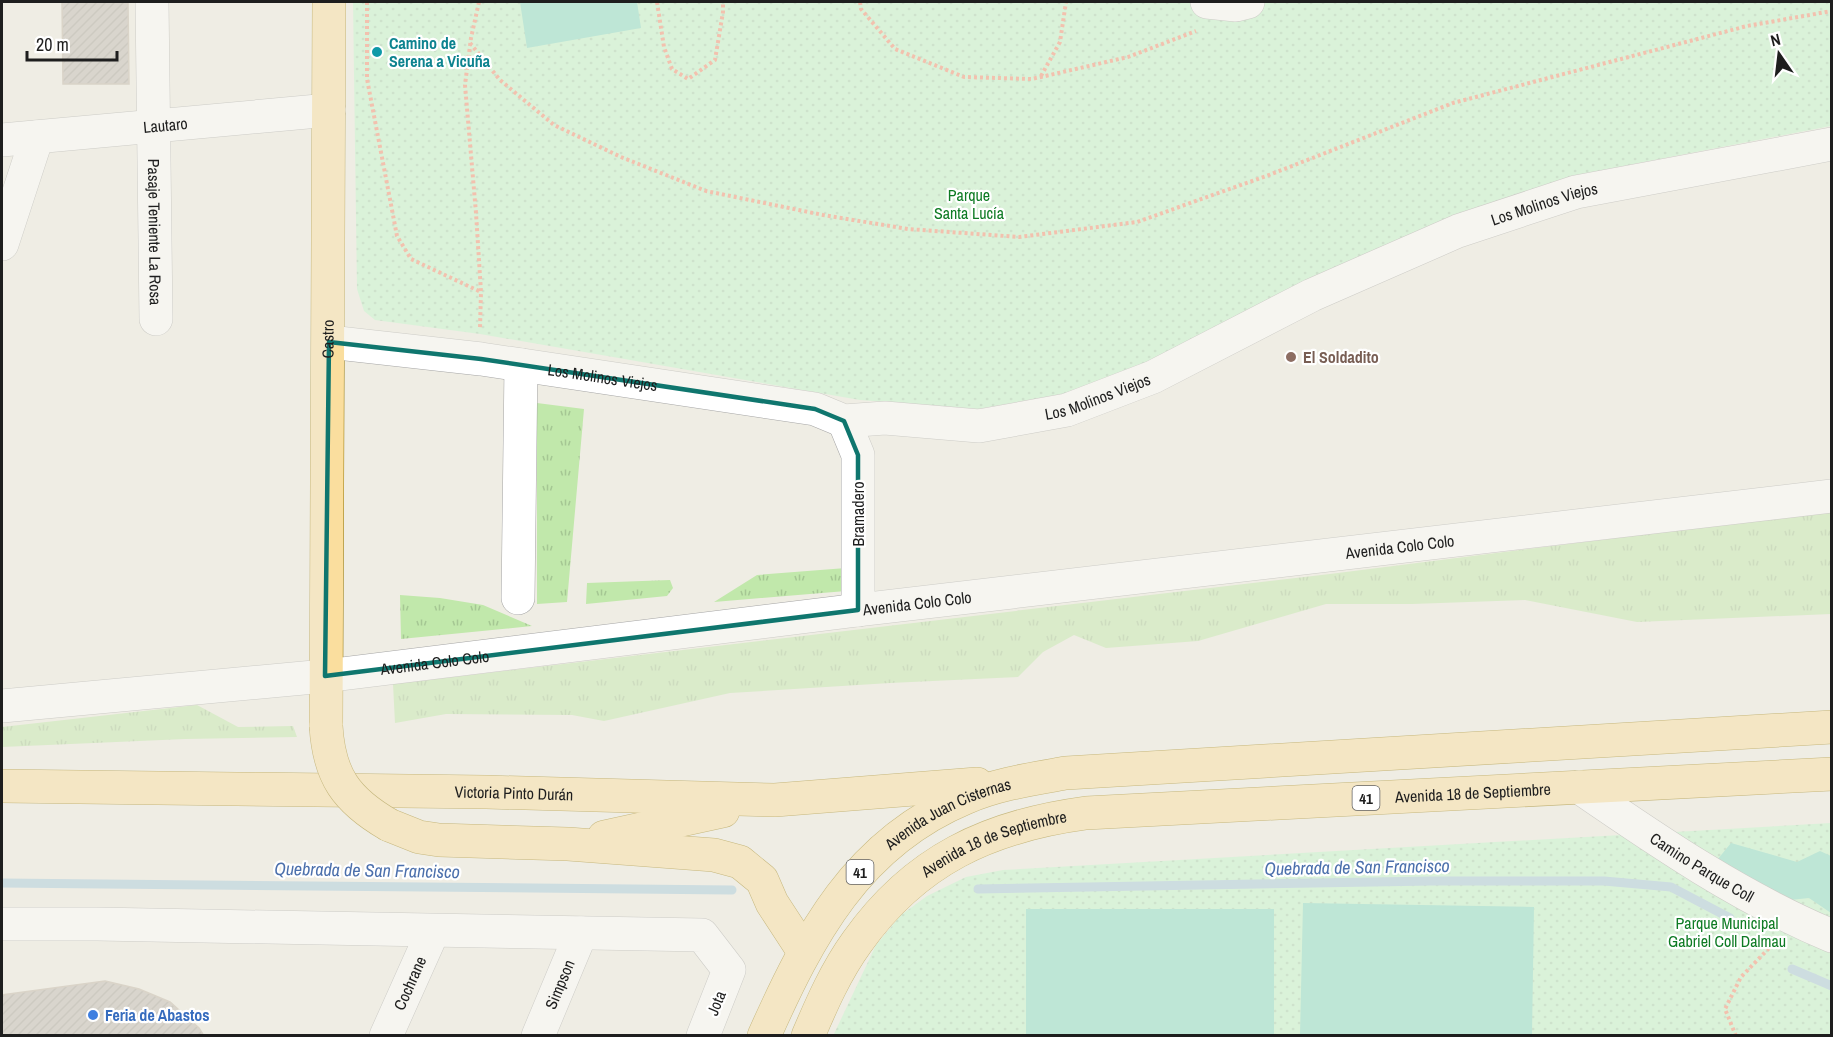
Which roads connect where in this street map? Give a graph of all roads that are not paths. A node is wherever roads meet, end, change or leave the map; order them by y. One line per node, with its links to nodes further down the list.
1 (152, 2): 6 (street, Pasaje Teniente La Rosa)
2 (329, 2): 5 (main road, Castro)
3 (1248, 2): 4 (street)
4 (1207, 14)
5 (329, 110): 6 (street, Lautaro); 12 (main road, Castro)
6 (153, 126): 7 (street, Lautaro); 11 (street, Pasaje Teniente La Rosa)
7 (37, 137): 8 (street, Lautaro); 10 (street)
8 (2, 140)
9 (1832, 144): 14 (street, Los Molinos Viejos)
10 (2, 243)
11 (156, 319)
12 (329, 342): 13 (street, Los Molinos Viejos); 18 (main road, Castro)
13 (520, 365): 14 (street, Los Molinos Viejos); 16 (street)
14 (843, 421): 17 (street, Bramadero)
15 (1832, 496): 17 (street, Avenida Colo Colo)
16 (518, 598)
17 (858, 610): 18 (street, Avenida Colo Colo)
18 (326, 676): 19 (street, Avenida Colo Colo); 26 (main road, Castro, bridge)
19 (2, 706)
20 (1832, 727): 22 (main road, 41)
21 (1832, 774): 24 (main road, Avenida 18 de Septiembre / 41)
22 (1023, 780): 25 (main road, Victoria Pinto Durán); 31 (main road, Avenida Juan Cisternas / 41)
23 (2, 786): 25 (main road, Victoria Pinto Durán)
24 (1579, 787): 30 (street, Camino Parque Coll); 36 (main road, Avenida 18 de Septiembre / 41)
25 (775, 800): 26 (main road)
26 (568, 844): 31 (main road)
27 (2, 924): 28 (street)
28 (433, 931): 29 (street); 32 (street, Cochrane)
29 (581, 933): 33 (street, Simpson); 34 (street, Jota)
30 (1832, 936)
31 (804, 952): 35 (main road, Avenida Juan Cisternas / 41)
32 (386, 1035)
33 (538, 1035)
34 (704, 1035)
35 (764, 1035)
36 (808, 1035)

